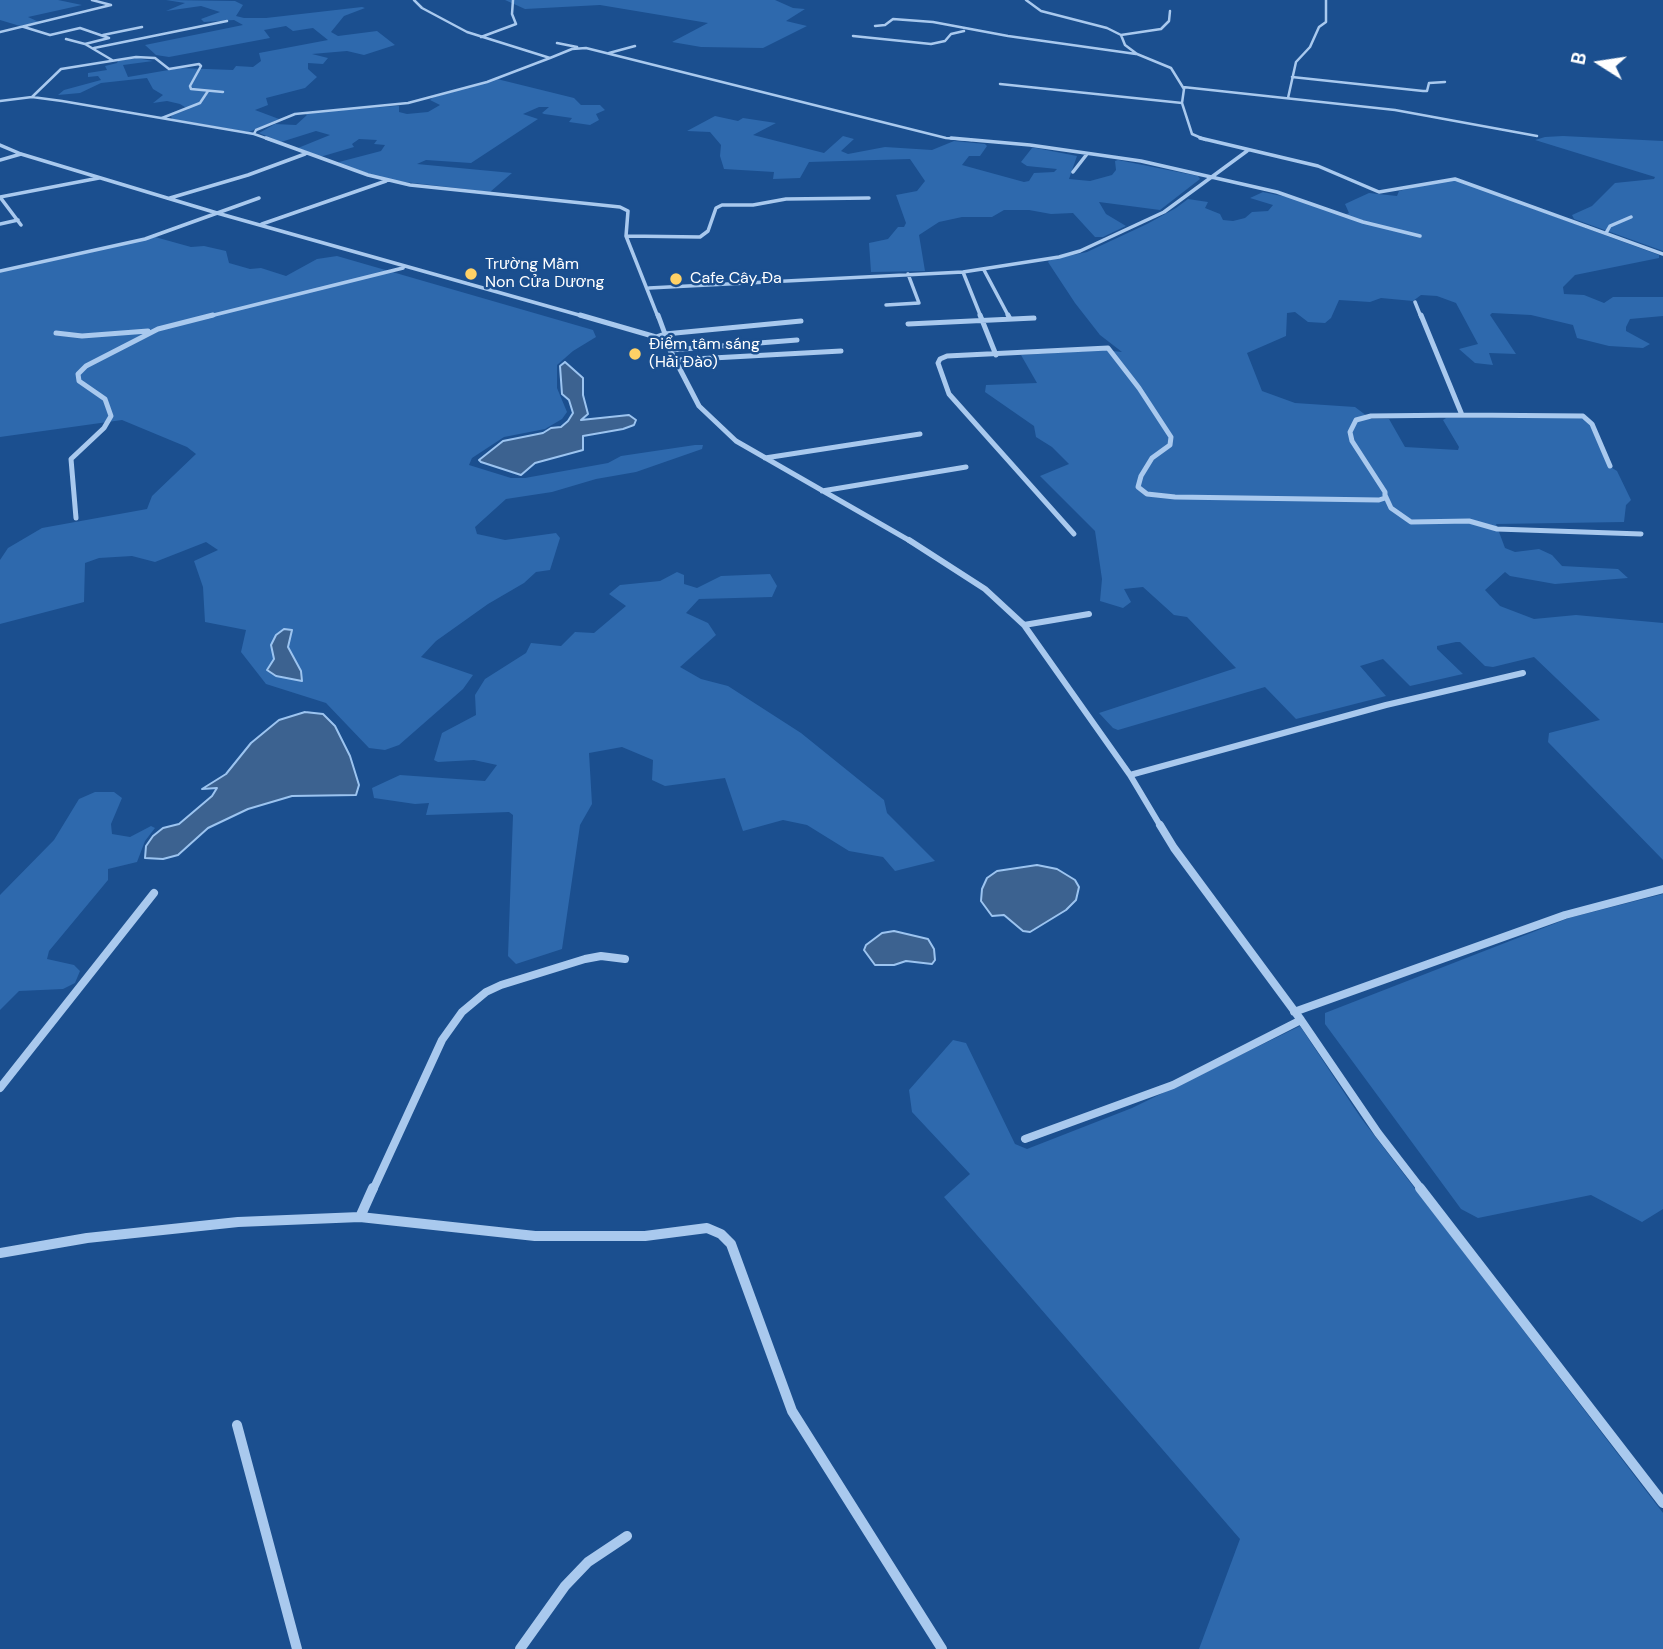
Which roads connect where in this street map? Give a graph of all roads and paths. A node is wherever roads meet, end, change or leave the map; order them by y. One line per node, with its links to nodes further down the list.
1 (92, 0): 10 (street)
2 (414, 0): 18 (street)
3 (513, 0): 18 (street)
4 (1026, 0): 16 (street)
5 (1326, 0): 29 (street)
6 (1170, 11): 16 (street)
7 (227, 21): 23 (street)
8 (89, 26): 11 (street)
9 (875, 26): 13 (street)
10 (24, 27): 11 (street); 14 (street)
11 (80, 27): 15 (street)
12 (142, 27): 15 (street)
13 (969, 30): 17 (street); 26 (street)
14 (0, 32)
15 (102, 35): 21 (street)
16 (1121, 35): 26 (street)
17 (853, 36)
18 (480, 37): 27 (street)
19 (66, 39): 21 (street)
20 (557, 43): 24 (street)
21 (85, 44): 23 (street)
22 (635, 46): 25 (street)
23 (93, 48): 28 (street)
24 (579, 48): 25 (street); 27 (street)
25 (605, 53): 46 (street)
26 (1137, 54): 32 (street)
27 (550, 58): 40 (street)
28 (113, 60): 33 (street); 35 (street)
29 (1292, 77): 30 (street); 36 (street)
30 (1445, 82)
31 (1000, 84): 38 (street)
32 (1183, 87): 36 (street); 38 (street)
33 (208, 91): 34 (street); 39 (street)
34 (223, 92)
35 (32, 97): 37 (street); 39 (street)
36 (1288, 98): 41 (street)
37 (0, 101)
38 (1182, 103): 43 (street)
39 (162, 118): 40 (street)
40 (254, 134): 45 (street)
41 (1536, 136)
42 (0, 145): 44 (street)
43 (1247, 151): 49 (street); 62 (street)
44 (21, 154): 47 (street); 50 (street)
45 (306, 154): 51 (street); 53 (street)
46 (1087, 154): 48 (street); 49 (street)
47 (0, 160)
48 (1073, 172)
49 (1210, 177): 64 (street); 67 (street)
50 (100, 178): 52 (street); 53 (street)
51 (387, 181): 61 (street); 63 (street)
52 (0, 197): 56 (street)
53 (170, 198): 58 (street)
54 (259, 198): 58 (street)
55 (869, 198): 63 (street)
56 (7, 206): 57 (street); 60 (street)
57 (0, 207)
58 (217, 213): 61 (street); 68 (street)
59 (1631, 217): 62 (street)
60 (0, 224)
61 (261, 225): 66 (street)
62 (1606, 233): 65 (street)
63 (626, 236): 71 (street)
64 (1420, 236)
65 (1663, 254)
66 (406, 267): 79 (street); 82 (street)
67 (984, 270): 69 (street); 75 (street)
68 (0, 271)
69 (963, 272): 70 (street); 77 (street)
70 (908, 274): 71 (street); 73 (street)
71 (649, 288): 81 (street)
72 (1415, 302): 88 (street)
73 (886, 305)
74 (1034, 318): 75 (street)
75 (1010, 319): 77 (street)
76 (801, 321): 81 (street)
77 (983, 321): 78 (street); 86 (street)
78 (908, 324)
79 (155, 330): 80 (street); 95 (street)
80 (56, 333)
81 (665, 334): 82 (street)
82 (656, 337): 84 (street)
83 (797, 340): 84 (street)
84 (670, 350): 87 (street)
85 (841, 351): 87 (street)
86 (996, 355): 94 (street); 96 (street)
87 (676, 360): 90 (street)
88 (1462, 415): 91 (street); 94 (street)
89 (920, 434): 90 (street)
90 (764, 458): 93 (street)
91 (1610, 466)
92 (966, 467): 93 (street)
93 (822, 491): 99 (street)
94 (1385, 494): 97 (street)
95 (76, 518)
96 (1074, 534)
97 (1641, 534)
98 (1089, 614): 99 (street)
99 (1024, 625): 101 (street)
100 (1522, 673): 101 (street)
101 (1130, 775): 105 (street)
102 (1663, 888): 105 (street)
103 (154, 893): 107 (street)
104 (625, 959): 109 (street)
105 (1294, 1012): 106 (street)
106 (1300, 1020): 108 (street); 112 (street)
107 (0, 1088)
108 (1025, 1139)
109 (360, 1217): 110 (street); 116 (street)
110 (0, 1253)
111 (237, 1425): 114 (street)
112 (1663, 1503)
113 (627, 1536): 115 (street)
114 (297, 1649)
115 (520, 1649)
116 (942, 1649)

